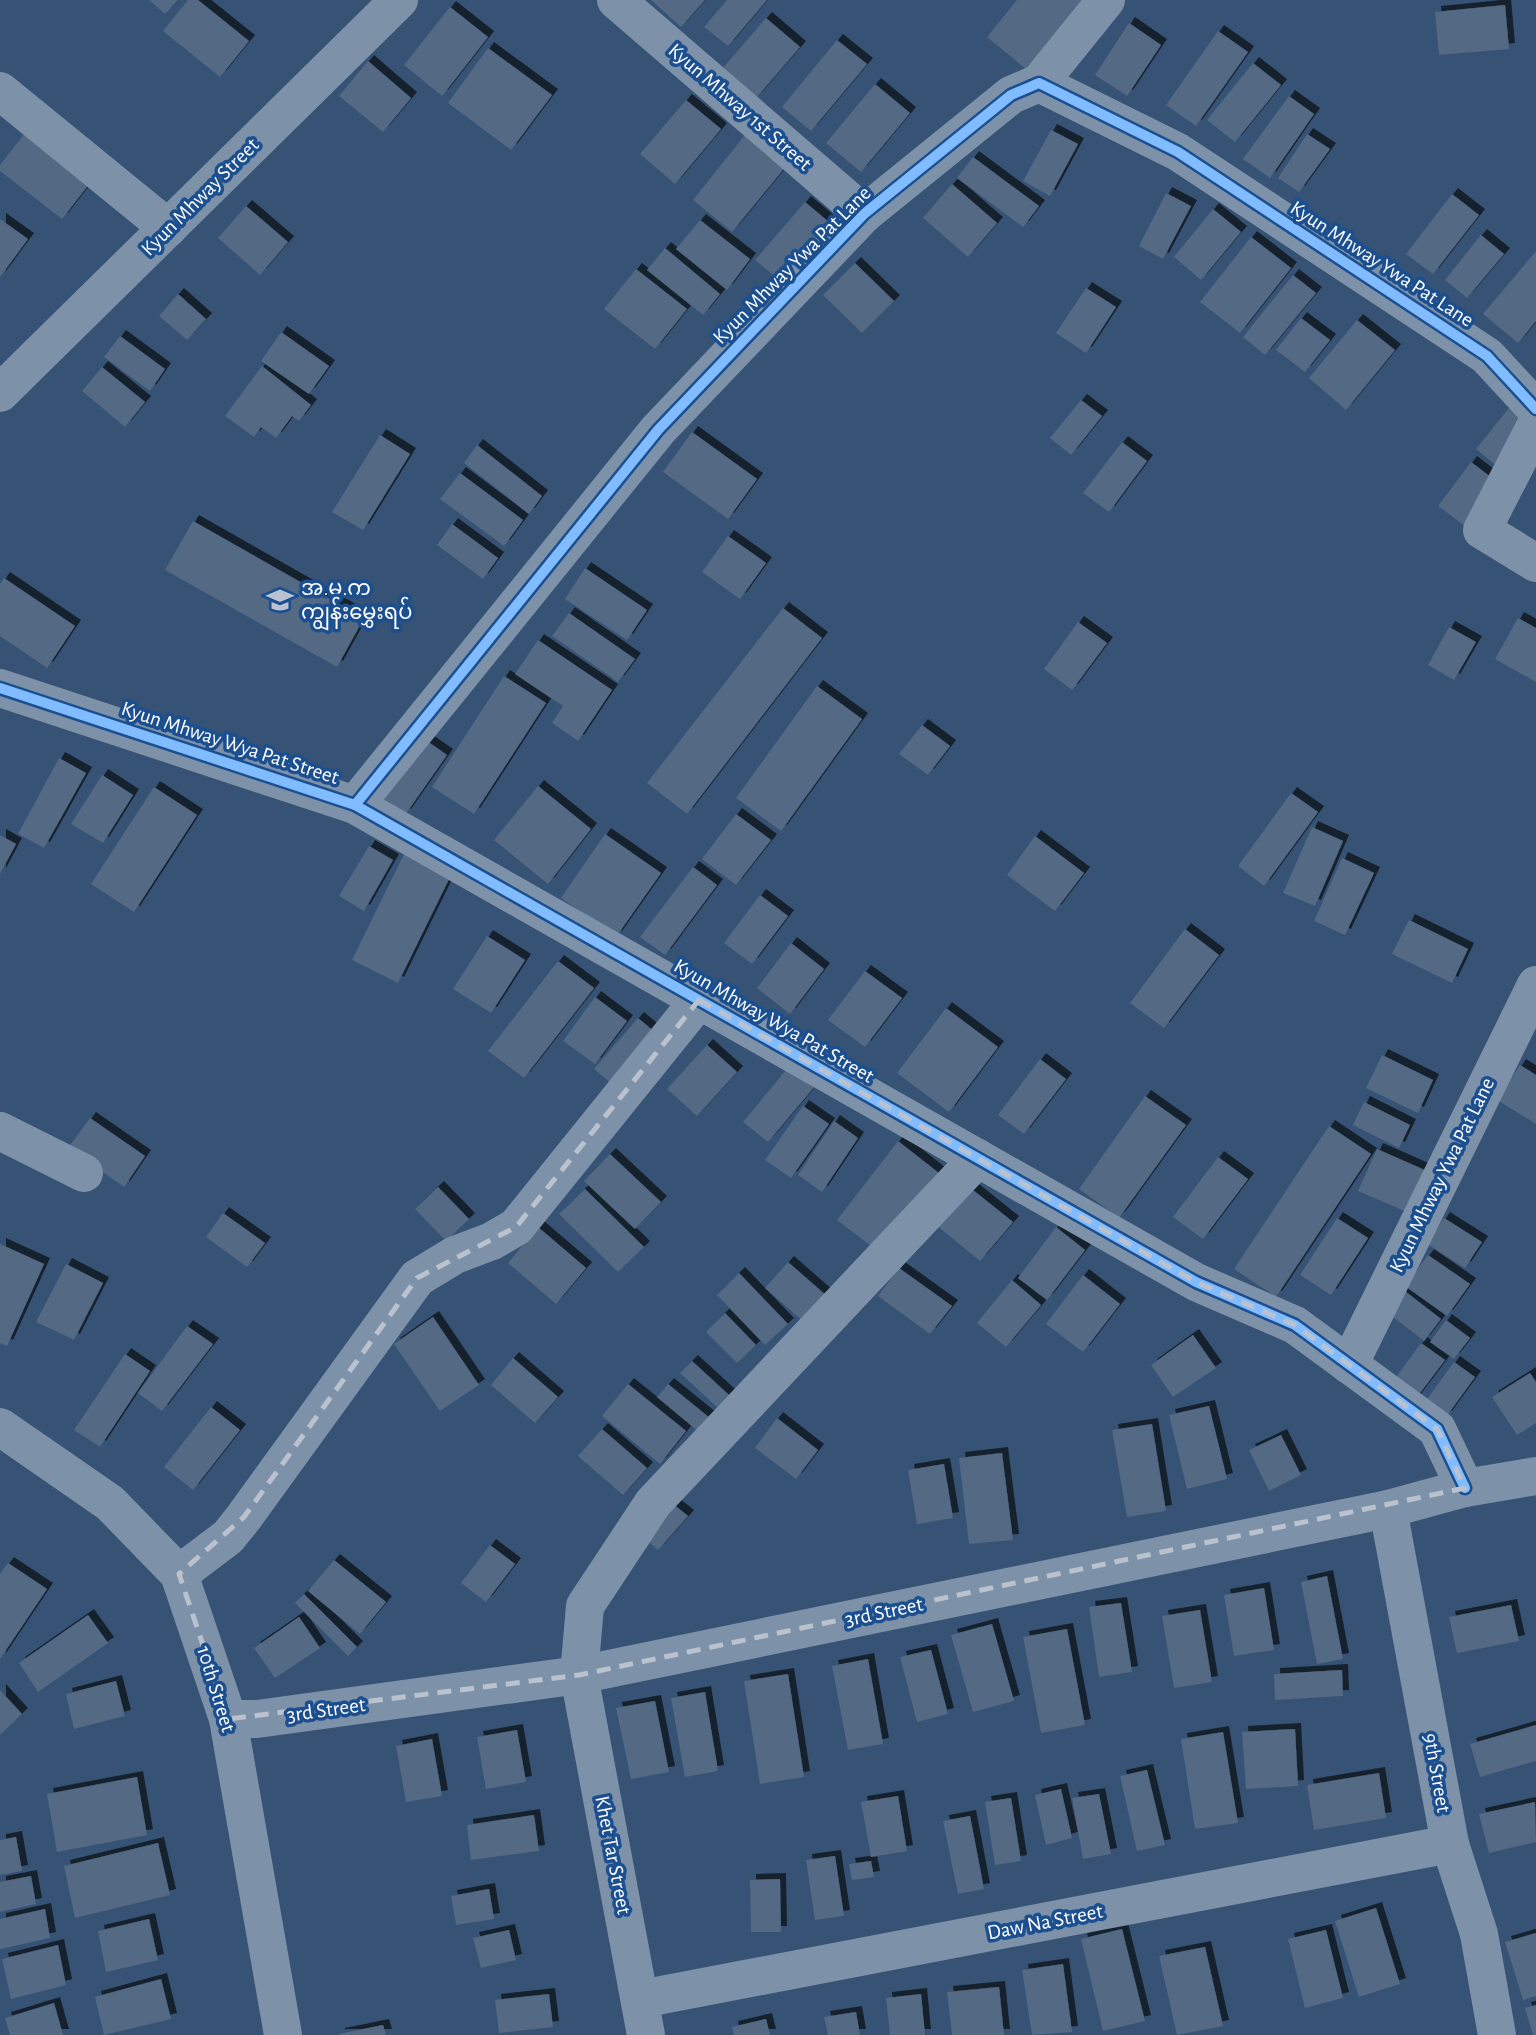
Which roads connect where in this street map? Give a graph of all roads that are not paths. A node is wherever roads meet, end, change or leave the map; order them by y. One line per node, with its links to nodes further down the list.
1 (399, 0): 7 (street, Kyun Mhway Street)
2 (616, 0): 6 (street, Kyun Mhway 1st Street)
3 (1106, 0): 4 (street)
4 (1039, 83): 6 (street, Kyun Mhway Ywa Pat Lane); 9 (street, Kyun Mhway Ywa Pat Lane)
5 (0, 92): 7 (street)
6 (864, 214): 13 (street, Kyun Mhway Ywa Pat Lane)
7 (168, 228): 8 (street, Kyun Mhway Street)
8 (0, 393)
9 (1536, 409)
10 (1536, 425): 11 (street)
11 (1536, 563)
12 (0, 688): 13 (street, Kyun Mhway Wya Pat Street)
13 (355, 805): 15 (street, Kyun Mhway Wya Pat Street)
14 (1536, 985): 19 (street, Kyun Mhway Ywa Pat Lane)
15 (699, 1000): 17 (street, Kyun Mhway Wya Pat Street); 24 (street)
16 (0, 1131): 18 (street)
17 (978, 1158): 19 (street, Kyun Mhway Wya Pat Street); 25 (street, Khet Tar Street)
18 (84, 1173)
19 (1349, 1365): 22 (street, Kyun Mhway Wya Pat Street)
20 (0, 1427): 24 (street, 10th Street)
21 (1536, 1476): 22 (street, 3rd Street)
22 (1465, 1488): 23 (street, 3rd Street)
23 (1388, 1509): 25 (street, 3rd Street); 27 (street, 9th Street)
24 (179, 1574): 26 (street, 10th Street)
25 (579, 1675): 26 (street, 3rd Street); 28 (street, Khet Tar Street)
26 (228, 1719): 29 (street, 10th Street)
27 (1450, 1844): 28 (street, Daw Na Street); 30 (street, 9th Street)
28 (644, 2017)
29 (283, 2035)
30 (1497, 2035)

